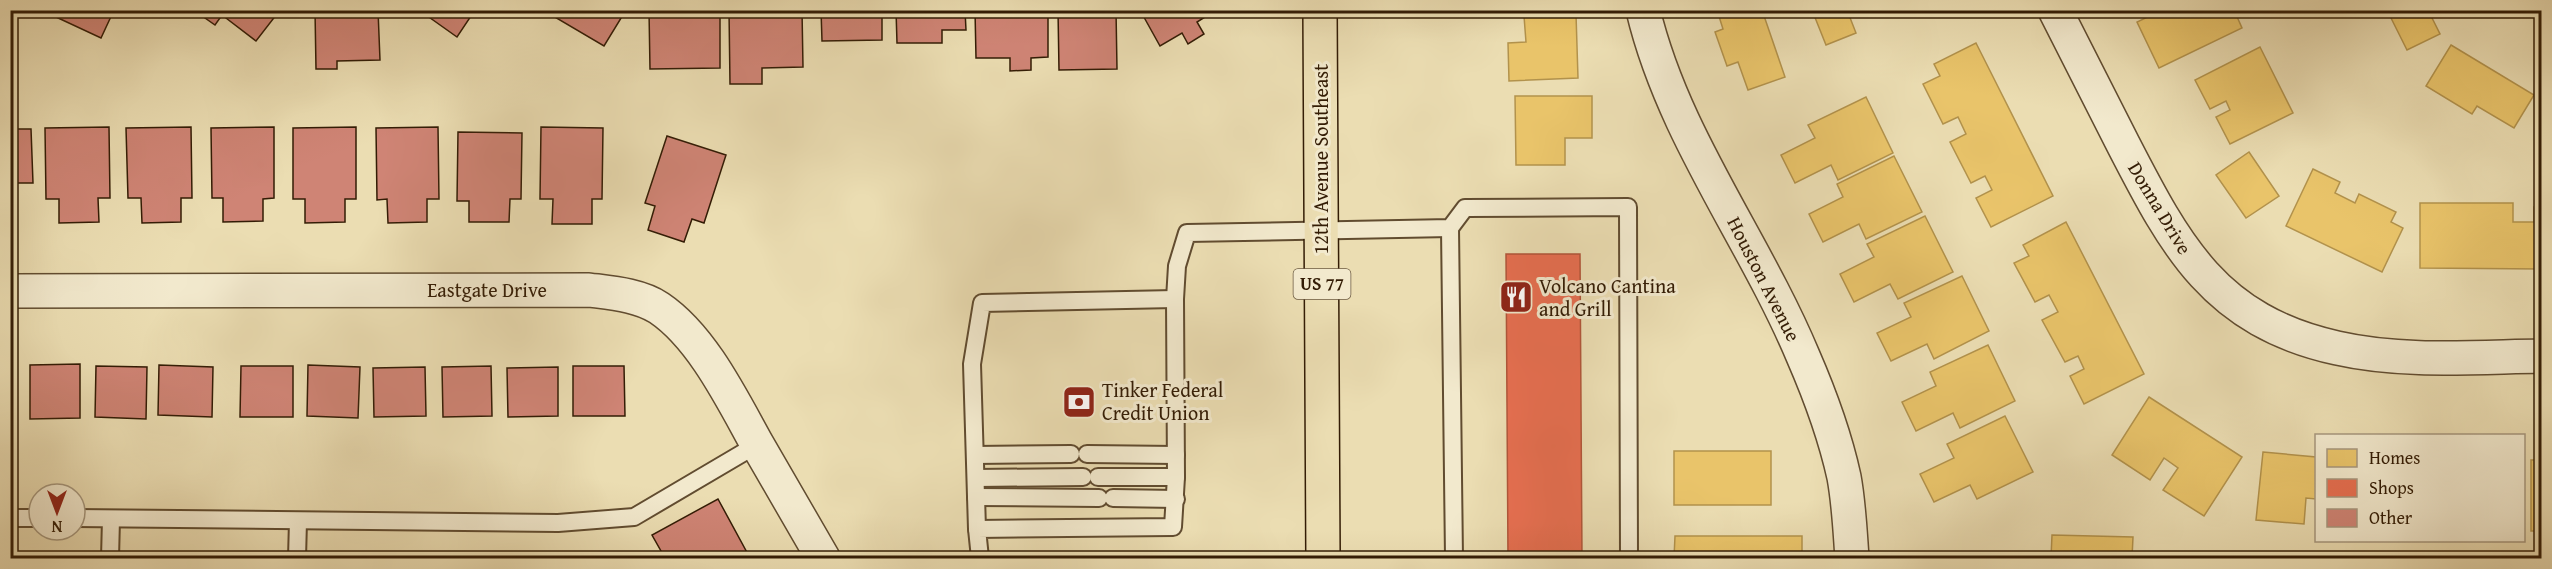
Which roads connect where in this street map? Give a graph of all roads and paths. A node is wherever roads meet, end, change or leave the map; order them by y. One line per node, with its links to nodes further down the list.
1 (1320, 10): 5 (main road, 12th Avenue Southeast / US 77)
2 (1643, 10): 29 (street, Houston Avenue)
3 (2055, 10): 8 (street, Donna Drive)
4 (1450, 228): 5 (lane); 27 (lane); 28 (lane)
5 (1321, 230): 7 (lane); 26 (main road, 12th Avenue Southeast / US 77)
6 (10, 291): 9 (street, Eastgate Drive)
7 (1175, 299): 10 (lane); 11 (lane)
8 (2541, 356)
9 (758, 444): 20 (lane); 24 (street, Eastgate Drive)
10 (1176, 454): 11 (lane); 12 (lane)
11 (975, 455): 13 (lane)
12 (1176, 477): 13 (lane); 15 (lane)
13 (976, 478): 14 (lane)
14 (976, 497): 15 (lane); 21 (lane)
15 (1176, 499): 21 (lane)
16 (10, 518): 17 (lane)
17 (27, 518)
18 (87, 518): 19 (lane)
19 (111, 519): 20 (lane); 22 (lane)
20 (298, 521): 23 (lane)
21 (977, 529): 25 (lane)
22 (110, 558)
23 (297, 558)
24 (823, 558)
25 (980, 558)
26 (1323, 558)
27 (1454, 558)
28 (1629, 558)
29 (1852, 558)

